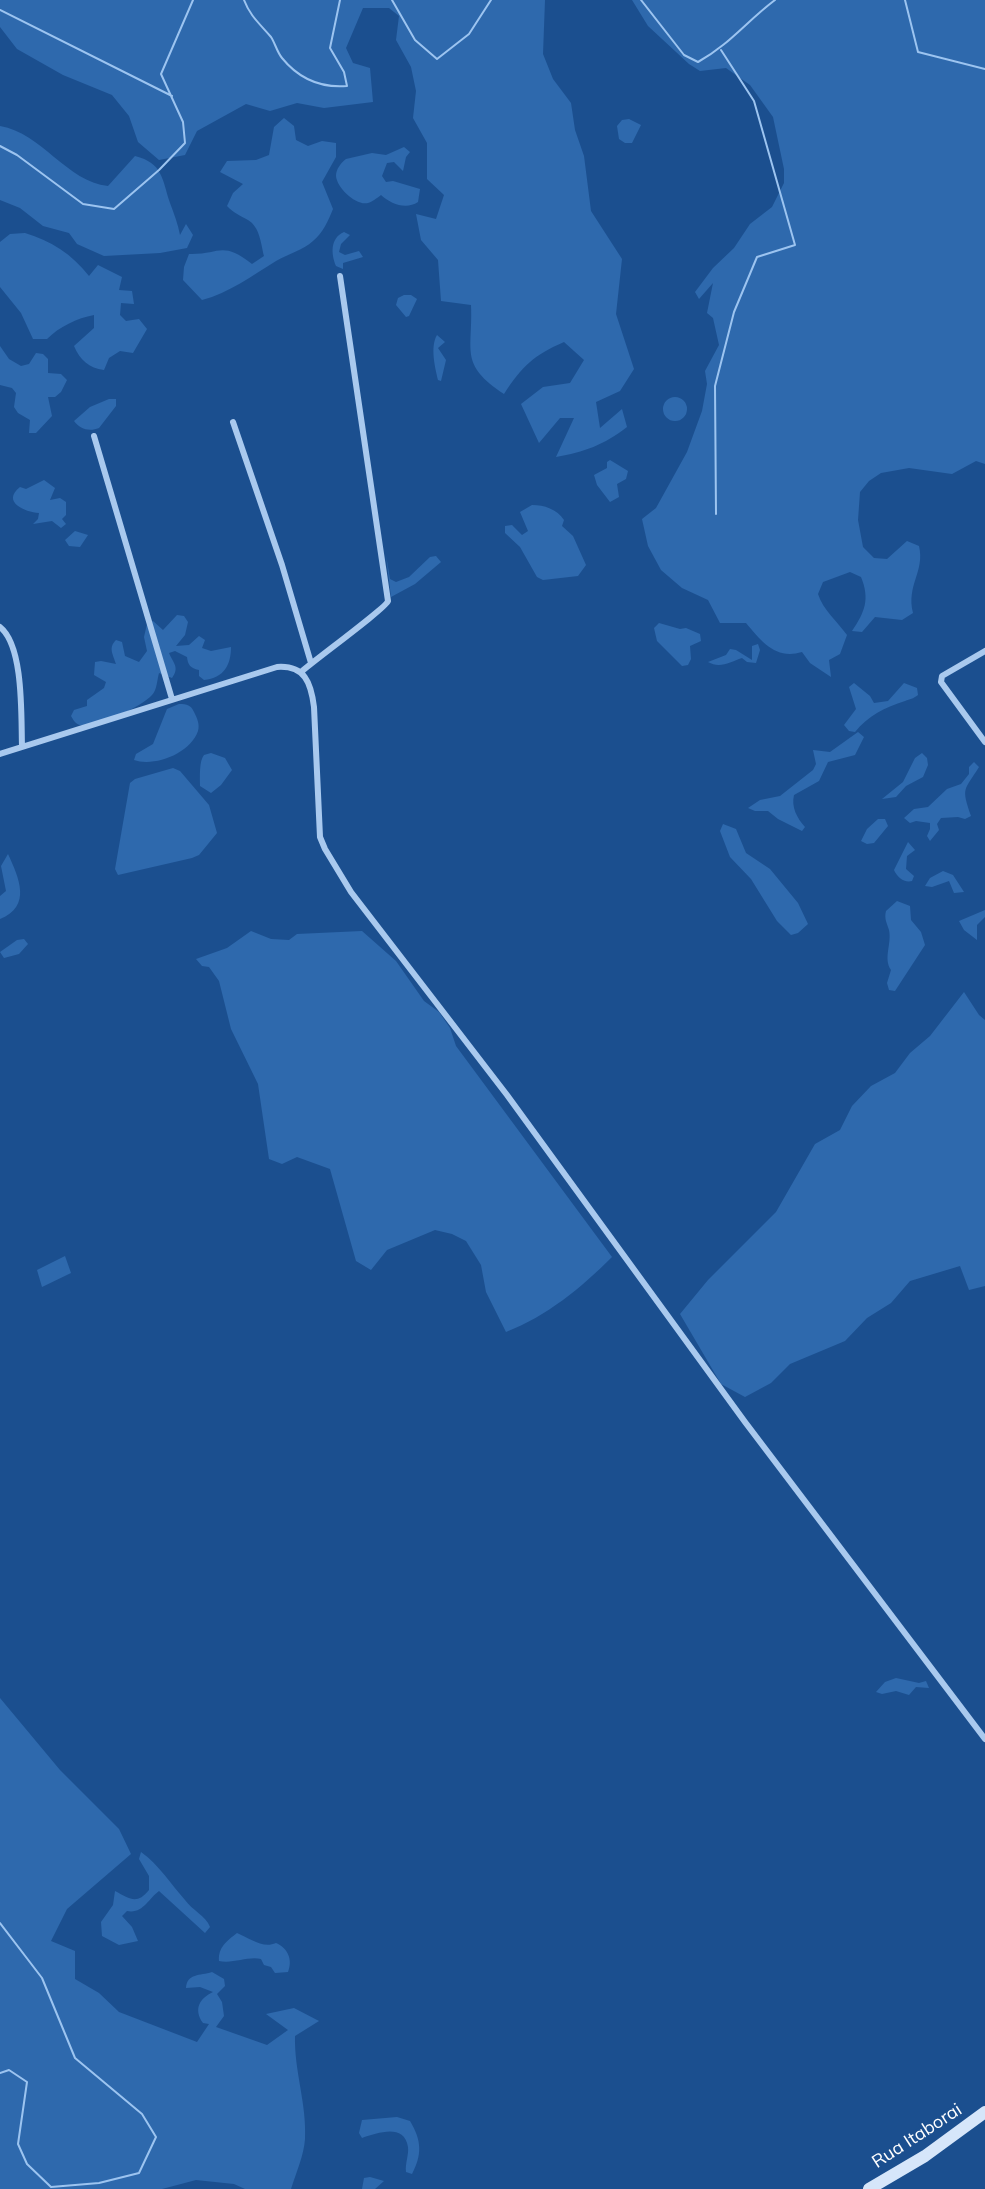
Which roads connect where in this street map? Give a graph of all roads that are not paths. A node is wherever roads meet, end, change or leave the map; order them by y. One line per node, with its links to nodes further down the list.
1 (340, 276): 6 (street)
2 (233, 422): 6 (street)
3 (94, 436): 8 (street)
4 (0, 627): 10 (street)
5 (985, 651): 9 (street)
6 (311, 663): 7 (street)
7 (301, 672): 8 (street); 12 (street)
8 (172, 699): 10 (street)
9 (985, 742)
10 (22, 746): 11 (street)
11 (0, 754)
12 (985, 1739)
13 (985, 2112): 14 (street, Rua Itaborai)
14 (869, 2189)

